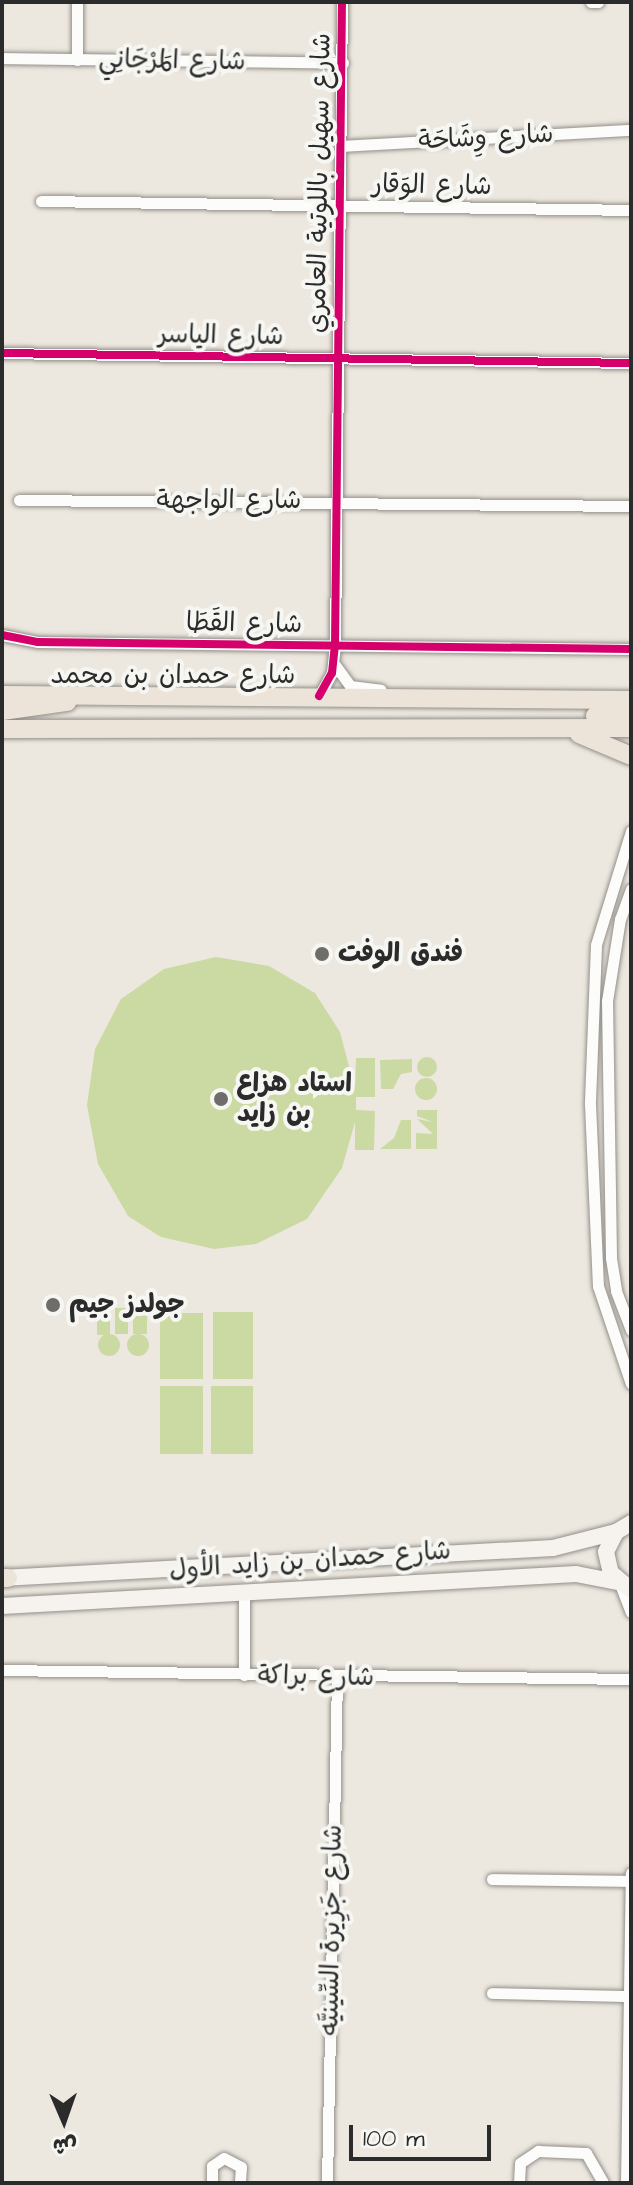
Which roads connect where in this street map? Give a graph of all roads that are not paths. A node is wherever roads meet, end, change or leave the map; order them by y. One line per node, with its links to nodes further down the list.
1 (77, 2): 6 (street)
2 (342, 2): 7 (street, شارع سهيل باللوتية العامري)
3 (591, 2): 4 (street)
4 (598, 2)
5 (2, 58): 6 (street, شارع المَرْجَانِي)
6 (77, 60): 7 (street, شارع المَرْجَانِي)
7 (343, 63): 9 (street, شارع سهيل باللوتية العامري)
8 (631, 130): 9 (street, شارع وِشَاحَة)
9 (341, 146): 11 (street, شارع سهيل باللوتية العامري)
10 (41, 201): 11 (street, شارع الوَقار)
11 (341, 206): 12 (street, شارع الوَقار); 14 (street, شارع سهيل باللوتية العامري)
12 (631, 210)
13 (2, 353): 14 (street, شارع الياسر)
14 (338, 358): 15 (street, شارع الياسر); 17 (street, شارع سهيل باللوتية العامري)
15 (631, 363)
16 (19, 500): 17 (street, شارع الواجهة)
17 (336, 502): 18 (street, شارع الواجهة); 20 (street, شارع سهيل باللوتية العامري)
18 (631, 506)
19 (2, 635): 20 (street, شارع القَطَا)
20 (335, 645): 21 (street, شارع القَطَا); 22 (street, شارع سهيل باللوتية العامري)
21 (631, 649)
22 (334, 660): 25 (street, شارع سهيل باللوتية العامري); 26 (street)
23 (2, 695): 24 (main road, شارع حمدان بن محمد)
24 (85, 696): 25 (main road, شارع حمدان بن محمد); 28 (main road)
25 (319, 696): 26 (main road, شارع حمدان بن محمد)
26 (427, 700): 27 (main road, شارع حمدان بن محمد)
27 (631, 700)
28 (2, 711)
29 (631, 715): 30 (main road)
30 (487, 728): 31 (main road, شارع حمدان بن محمد); 33 (main road, شارع حمدان بن محمد)
31 (561, 728): 32 (main road, شارع حمدان بن محمد); 34 (main road)
32 (631, 728)
33 (2, 729)
34 (631, 756)
35 (631, 831): 38 (street)
36 (631, 889): 37 (street)
37 (631, 1330)
38 (631, 1384)
39 (626, 1524): 40 (main road, شارع حمدان بن زايد الأول); 41 (main road)
40 (4, 1578)
41 (623, 1585): 42 (main road, شارع حمدان بن زايد الأول); 44 (street)
42 (244, 1591): 43 (main road, شارع حمدان بن زايد الأول); 46 (street)
43 (2, 1606)
44 (631, 1612)
45 (2, 1670): 46 (street, شارع براكة)
46 (244, 1675): 47 (street, شارع براكة)
47 (337, 1678): 48 (street, شارع براكة); 57 (street, شارع جَزِيرة السِّينيَّه)
48 (631, 1679)
49 (631, 1873): 51 (street)
50 (492, 1879): 51 (street)
51 (631, 1881): 52 (street)
52 (631, 1937): 54 (street)
53 (492, 1993): 54 (street)
54 (629, 1996): 60 (street)
55 (212, 2183): 56 (street)
56 (240, 2183)
57 (327, 2183)
58 (519, 2183): 59 (street)
59 (603, 2183): 60 (street)
60 (626, 2183)

